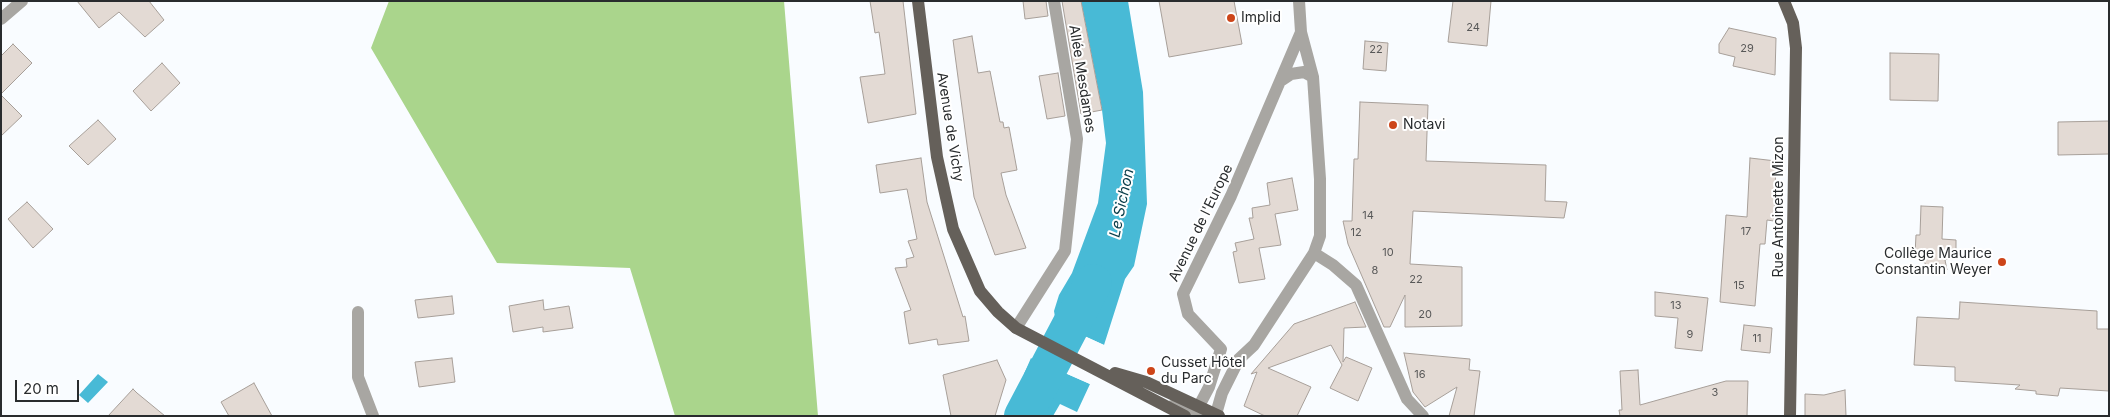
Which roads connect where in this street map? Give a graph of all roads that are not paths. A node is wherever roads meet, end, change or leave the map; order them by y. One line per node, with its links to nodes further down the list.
1 (22, 1): 6 (street)
2 (918, 1): 12 (main road, Avenue de Vichy)
3 (1054, 1): 12 (street, Allée Mesdames)
4 (1299, 1): 7 (street, Avenue de l'Europe)
5 (1784, 1): 22 (main road, Rue Antoinette Mizon)
6 (1, 19)
7 (1301, 32): 8 (street, Avenue de l'Europe); 9 (street, Avenue de l'Europe)
8 (1313, 77): 9 (street); 10 (street, Avenue de l'Europe)
9 (1282, 80): 13 (street, Avenue de l'Europe)
10 (1314, 253): 14 (street, Avenue de l'Europe); 21 (street)
11 (358, 312): 19 (street)
12 (1016, 328): 15 (main road, Avenue de Vichy)
13 (1221, 349): 14 (street, Avenue de l'Europe); 17 (street)
14 (1239, 359): 18 (street, Avenue de l'Europe)
15 (1096, 368): 16 (main road, Avenue de Vichy); 17 (main road, Avenue de Vichy)
16 (1164, 404): 18 (street); 20 (main road, Avenue de Vichy)
17 (1199, 406): 18 (main road, Avenue de Vichy)
18 (1213, 415)
19 (373, 416)
20 (1185, 416)
21 (1422, 416)
22 (1790, 416)

